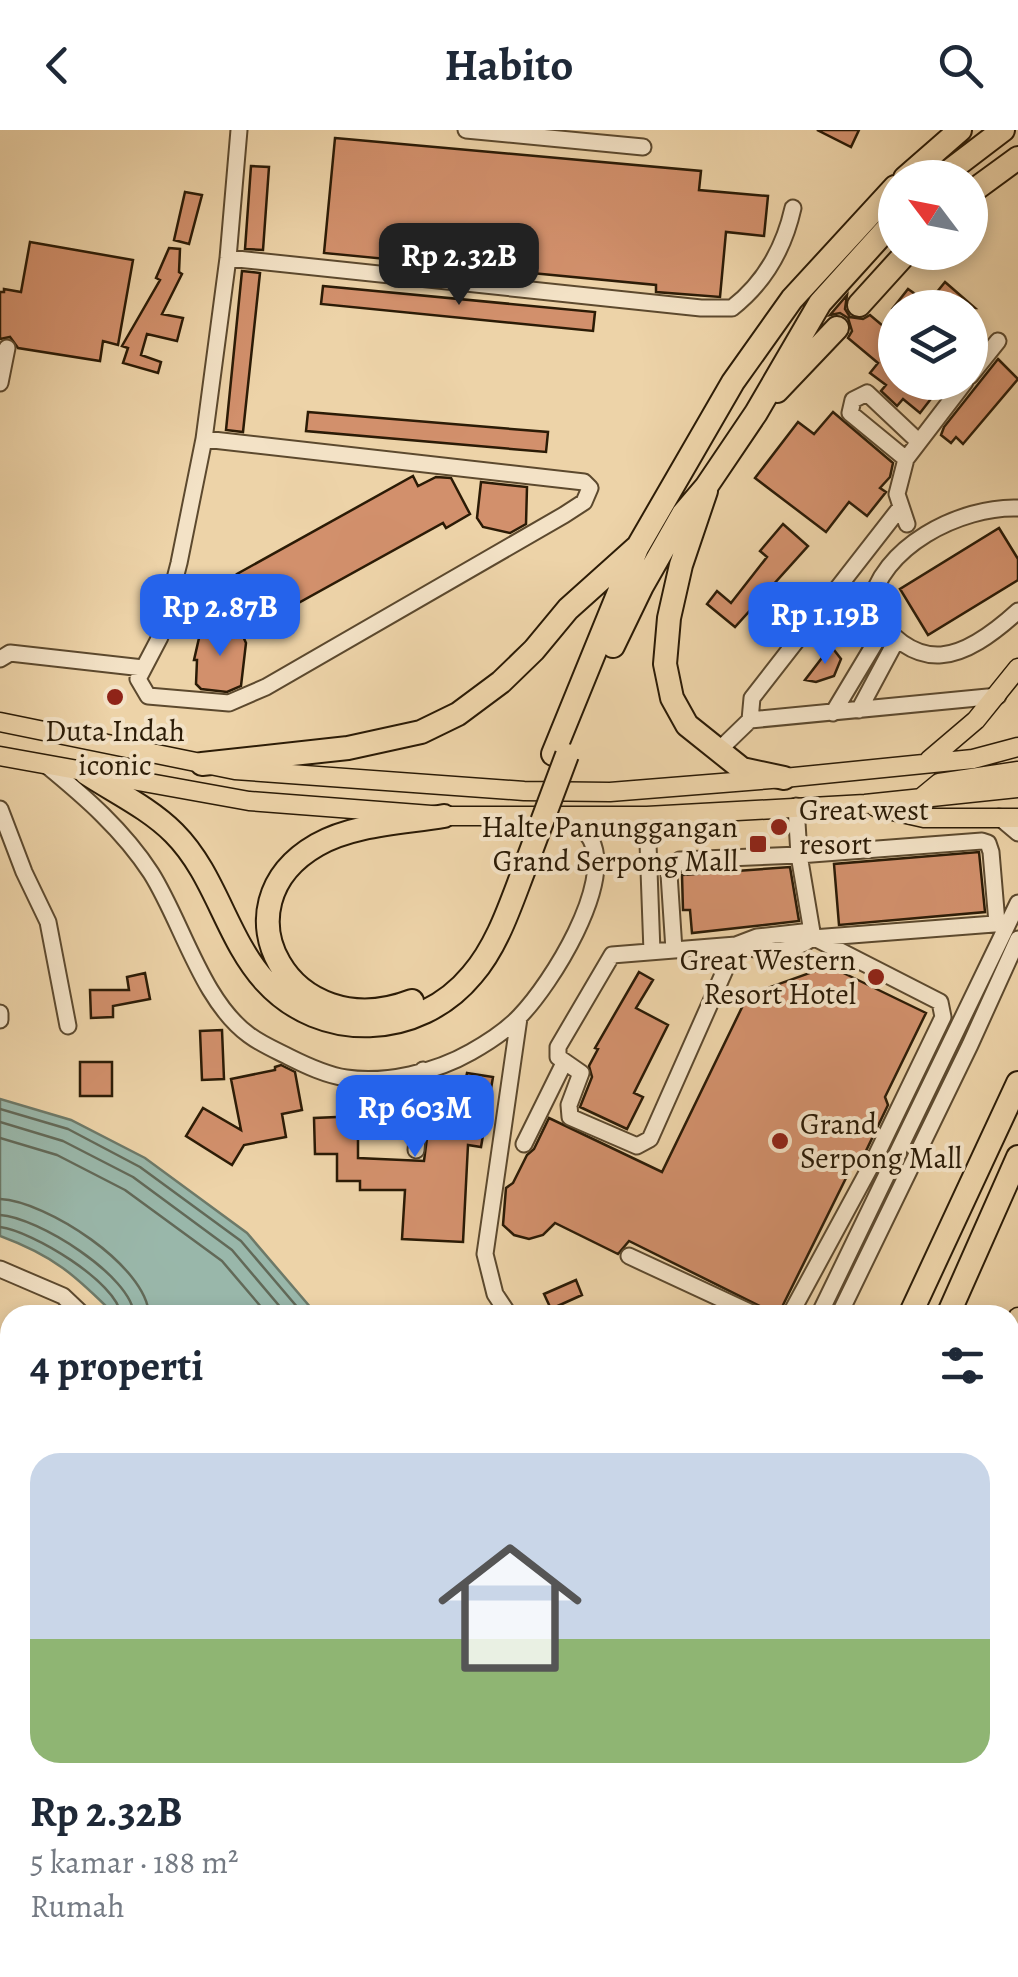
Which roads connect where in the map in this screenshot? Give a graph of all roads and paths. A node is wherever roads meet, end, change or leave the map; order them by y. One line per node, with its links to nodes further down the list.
1 (239, 130): 17 (street)
2 (466, 130): 7 (street)
3 (960, 130): 8 (highway)
4 (970, 130): 8 (highway)
5 (1004, 130): 11 (highway)
6 (1018, 138): 12 (highway)
7 (642, 147)
8 (932, 153): 10 (highway)
9 (1018, 158): 13 (highway)
10 (924, 160)
11 (964, 160)
12 (981, 160)
13 (988, 180)
14 (878, 205): 32 (highway)
15 (793, 208): 17 (street)
16 (878, 239): 26 (highway)
17 (228, 258): 27 (street)
18 (891, 270): 19 (highway)
19 (859, 305)
20 (837, 328): 26 (highway)
21 (998, 341): 23 (street)
22 (7, 348): 24 (street)
23 (988, 354)
24 (0, 382)
25 (951, 400): 28 (street)
26 (756, 413): 30 (highway)
27 (204, 439): 37 (street); 37 (street)
28 (919, 442): 29 (street); 29 (street)
29 (906, 459): 42 (street)
30 (706, 487): 44 (highway); 45 (highway)
31 (1017, 506): 34 (street)
32 (636, 548): 45 (highway); 49 (highway)
33 (1018, 611): 35 (street)
34 (884, 628): 35 (street); 41 (street)
35 (897, 639): 40 (street)
36 (0, 659): 37 (street)
37 (143, 668)
38 (1018, 668): 39 (main road)
39 (998, 696): 40 (street); 47 (main road)
40 (859, 710): 41 (street)
41 (833, 713): 42 (street)
42 (750, 720): 44 (street)
43 (0, 722): 49 (main road)
44 (718, 752): 52 (highway)
45 (560, 755): 63 (highway, bridge)
46 (0, 756): 48 (main road)
47 (928, 761): 50 (main road); 52 (main road)
48 (46, 764): 51 (main road); 74 (street)
49 (202, 764): 52 (main road)
50 (1016, 764): 53 (main road); 53 (main road)
51 (86, 773): 57 (main road); 63 (highway)
52 (784, 778)
53 (922, 796): 54 (main road)
54 (865, 804): 55 (main road); 60 (main road)
55 (796, 806): 59 (main road); 62 (street)
56 (0, 809): 72 (street)
57 (444, 816): 58 (main road); 63 (highway)
58 (562, 816): 59 (main road); 71 (street)
59 (647, 816): 70 (street)
60 (1009, 818): 61 (street)
61 (1018, 834)
62 (799, 855): 65 (street); 66 (street); 69 (street)
63 (518, 866)
64 (1018, 903): 65 (street)
65 (1008, 924): 66 (street); 85 (street)
66 (813, 938): 68 (street); 84 (street)
67 (1018, 939): 86 (street)
68 (736, 945): 69 (street); 73 (street)
69 (674, 950): 70 (street)
70 (652, 952): 73 (street)
71 (519, 1018): 74 (street); 82 (street)
72 (68, 1026)
73 (564, 1063): 76 (street)
74 (423, 1070): 77 (street)
75 (1018, 1083): 87 (highway)
76 (524, 1144)
77 (416, 1150)
78 (1018, 1158): 88 (highway)
79 (629, 1256): 83 (street)
80 (0, 1269): 81 (street)
81 (72, 1305)
82 (502, 1305)
83 (734, 1305)
84 (795, 1305)
85 (824, 1305)
86 (844, 1305)
87 (915, 1305)
88 (952, 1305)

